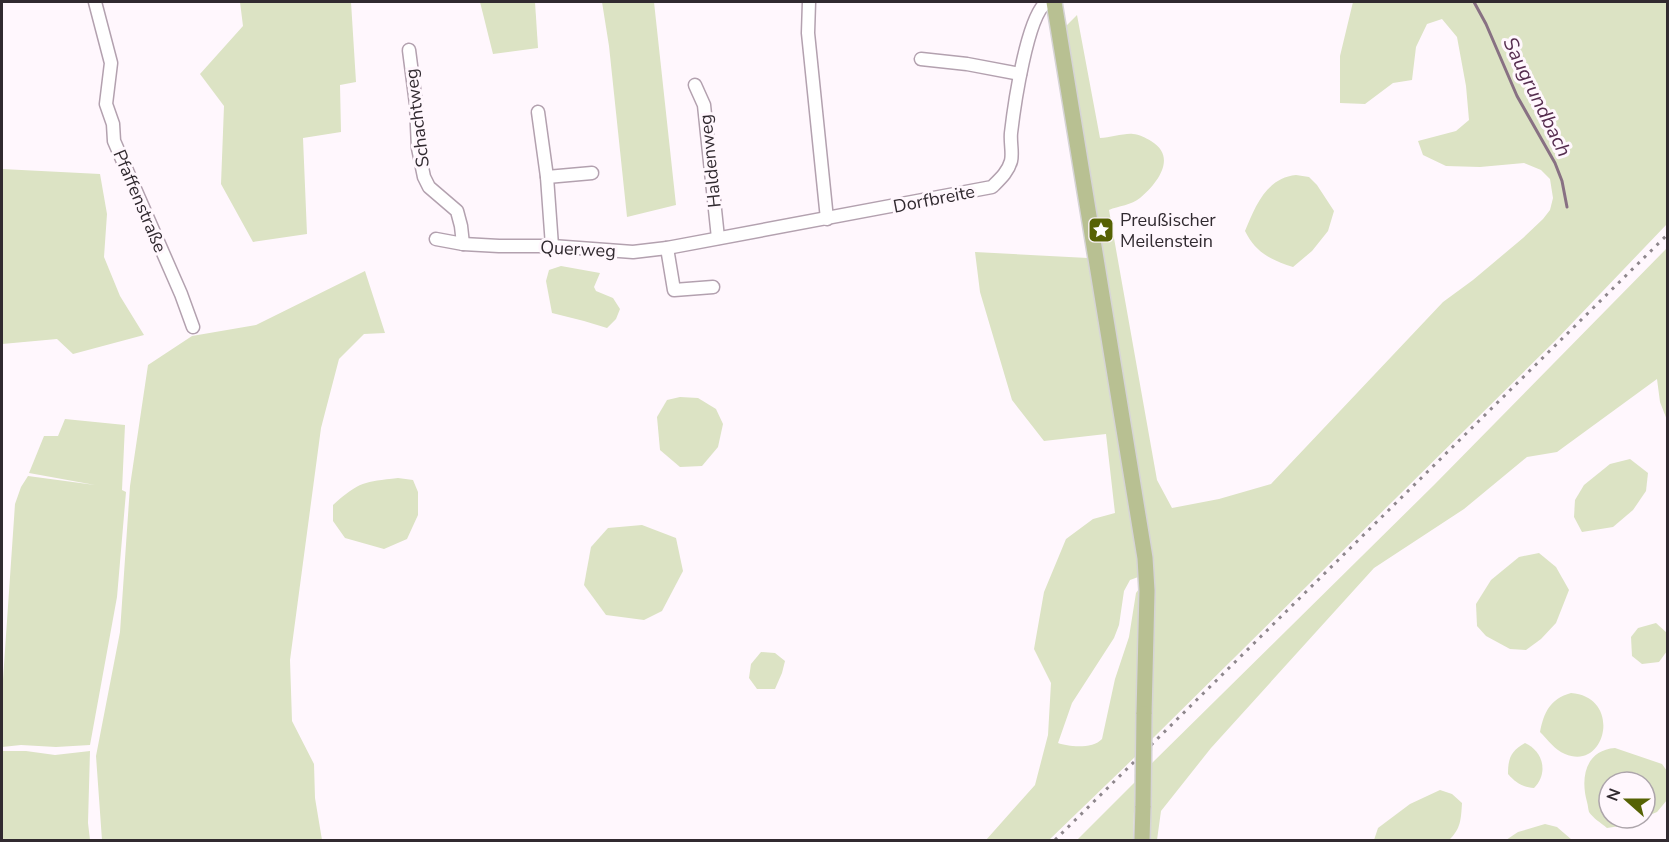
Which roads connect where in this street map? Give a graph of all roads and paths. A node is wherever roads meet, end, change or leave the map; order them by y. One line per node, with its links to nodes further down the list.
1 (95, 2): 19 (street, Pfaffenstraße)
2 (809, 2): 12 (street)
3 (1047, 2): 7 (street, Dorfbreite)
4 (1054, 2): 20 (main road, bridge)
5 (409, 50): 15 (street, Schachtweg)
6 (921, 59): 7 (street)
7 (1020, 74): 12 (street, Dorfbreite)
8 (695, 86): 14 (street, Haldenweg)
9 (538, 112): 11 (street)
10 (592, 173): 11 (street)
11 (547, 177): 16 (street)
12 (827, 219): 14 (street, Dorfbreite)
13 (436, 238): 15 (street, Querweg)
14 (718, 238): 17 (street, Querweg)
15 (463, 244): 16 (street, Querweg)
16 (552, 246): 17 (street, Querweg)
17 (668, 248): 18 (street)
18 (713, 287)
19 (193, 327)
20 (1142, 840)

